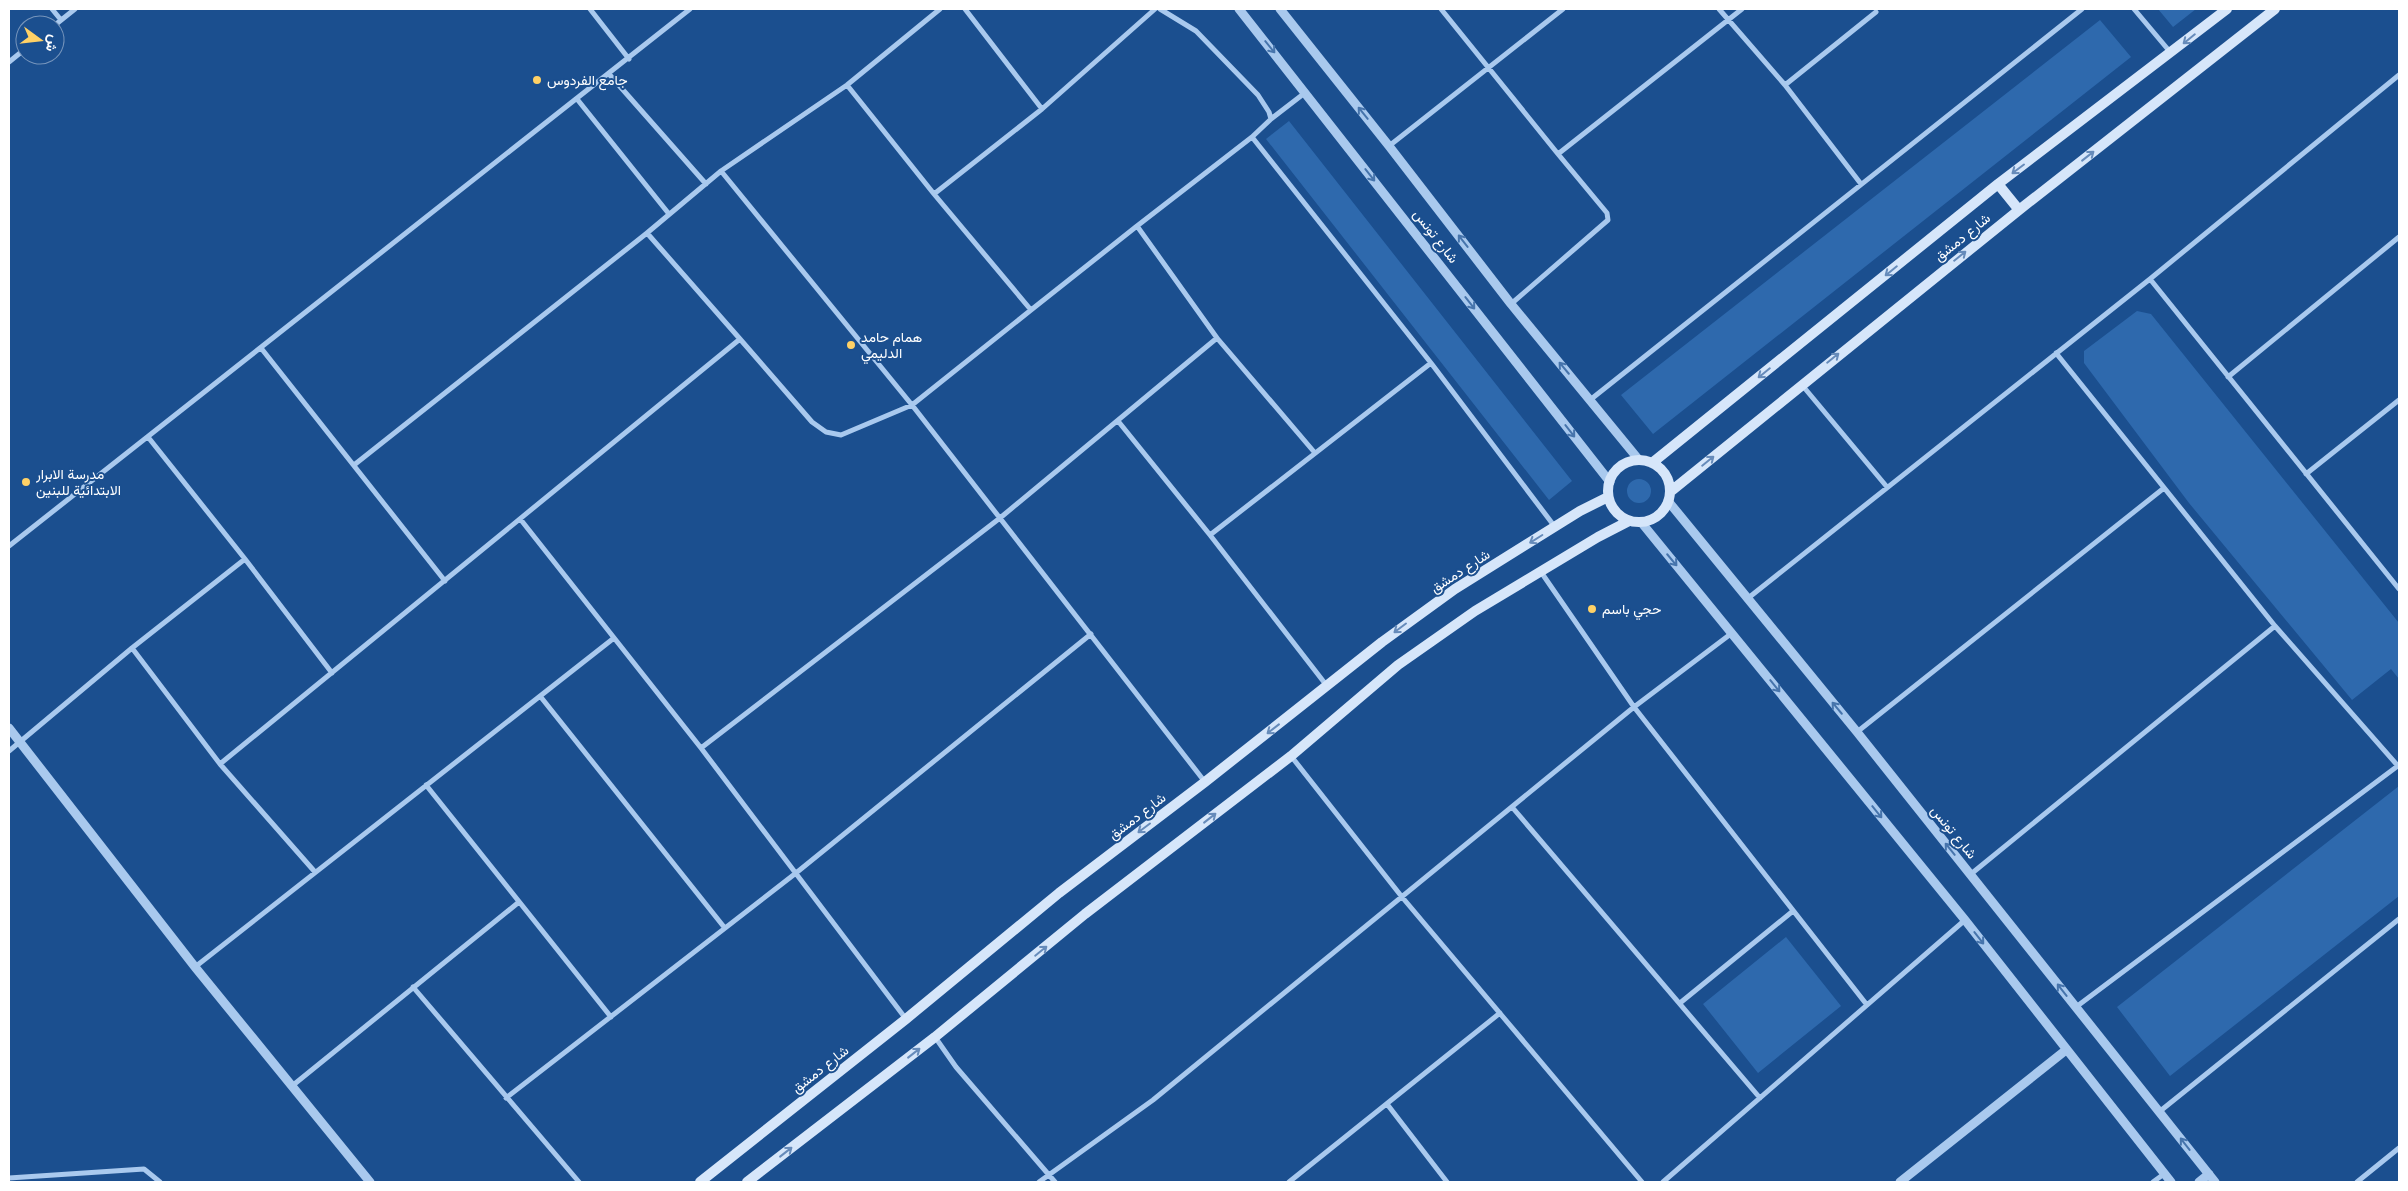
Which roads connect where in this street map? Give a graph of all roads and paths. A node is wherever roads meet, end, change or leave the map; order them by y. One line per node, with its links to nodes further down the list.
1 (75, 9): 19 (street)
2 (590, 9): 22 (street)
3 (690, 9): 22 (street)
4 (940, 9): 26 (street)
5 (964, 9): 30 (street)
6 (1156, 9): 30 (street)
7 (1160, 9): 31 (street)
8 (1239, 9): 28 (street, شارع تونس, one-way to 28)
9 (1280, 9): 33 (street, شارع تونس, one-way to 9)
10 (1441, 9): 23 (street)
11 (1563, 9): 23 (street)
12 (1719, 9): 20 (street)
13 (1742, 9): 20 (street)
14 (2082, 9): 37 (street)
15 (2134, 9): 21 (street)
16 (2227, 9): 21 (main road, شارع دمشق, one-way to 21)
17 (2275, 9): 40 (main road, شارع دمشق, one-way to 17)
18 (1876, 10): 27 (street)
19 (65, 17)
20 (1728, 21): 27 (street); 34 (street)
21 (2171, 54): 38 (main road, شارع دمشق, one-way to 38)
22 (629, 58): 24 (street)
23 (1488, 68): 33 (street); 34 (street)
24 (609, 74): 29 (street); 36 (street)
25 (2399, 74): 45 (street)
26 (847, 85): 35 (street); 39 (street)
27 (1786, 85): 37 (street)
28 (1306, 92): 31 (street); 65 (street, شارع تونس, one-way to 65)
29 (577, 99): 41 (street); 50 (street)
30 (1042, 109): 39 (street)
31 (1271, 119): 32 (street)
32 (1252, 137): 42 (street); 52 (street)
33 (1389, 146): 46 (street, شارع تونس, one-way to 33)
34 (1558, 154): 46 (street)
35 (721, 171): 36 (street); 57 (street)
36 (706, 184): 41 (street)
37 (1861, 184): 55 (street)
38 (1998, 184): 40 (main road); 62 (main road, شارع دمشق, one-way to 62)
39 (934, 194): 47 (street)
40 (2019, 210): 54 (main road, شارع دمشق, one-way to 40)
41 (669, 214): 43 (street)
42 (1137, 226): 47 (street); 48 (street)
43 (647, 233): 49 (street); 63 (street)
44 (2399, 237): 53 (street)
45 (2150, 279): 51 (street); 53 (street)
46 (1511, 304): 55 (street, شارع تونس, one-way to 46)
47 (1031, 310): 57 (street)
48 (1217, 338): 58 (street); 60 (street)
49 (740, 339): 57 (street); 71 (street)
50 (261, 348): 59 (street); 63 (street)
51 (2056, 352): 66 (street); 67 (street)
52 (1431, 363): 60 (street); 74 (street)
53 (2228, 377): 64 (street)
54 (1801, 384): 66 (street); 68 (main road, شارع دمشق, one-way to 54)
55 (1590, 400): 61 (street, شارع تونس)
56 (2399, 400): 64 (street)
57 (912, 405): 70 (street)
58 (1118, 420): 70 (street); 75 (street)
59 (148, 437): 76 (street); 77 (street)
60 (1315, 453): 75 (street)
61 (1639, 460): 62 (main road); 65 (main road)
62 (1652, 463): 68 (main road)
63 (354, 465): 79 (street)
64 (2306, 474): 80 (street)
65 (1610, 482): 69 (main road)
66 (1887, 487): 81 (street)
67 (2164, 488): 82 (street); 92 (street)
68 (1669, 496): 73 (main road); 81 (street, شارع تونس)
69 (1608, 497): 72 (main road); 74 (main road, شارع دمشق)
70 (1000, 518): 84 (street); 94 (street)
71 (520, 520): 79 (street); 85 (street)
72 (1629, 521): 73 (main road); 78 (main road)
73 (1641, 522): 83 (street, one-way to 83)
74 (1555, 528): 88 (main road, شارع دمشق, one-way to 88)
75 (1210, 535): 88 (street)
76 (9, 546)
77 (245, 559): 86 (street); 87 (street)
78 (1541, 572): 90 (street); 96 (main road)
79 (445, 581): 87 (street)
80 (2399, 589)
81 (1747, 599): 92 (street, شارع تونس, one-way to 81)
82 (2275, 626): 98 (street); 104 (street)
83 (1732, 633): 90 (street); 109 (street, one-way to 109)
84 (1091, 634): 99 (street); 103 (street)
85 (614, 638): 89 (street); 94 (street)
86 (132, 648): 93 (street); 97 (street)
87 (332, 673): 97 (street)
88 (1327, 687): 99 (main road, شارع دمشق, one-way to 99)
89 (540, 696): 100 (street); 110 (street)
90 (1634, 708): 101 (street); 107 (street)
91 (9, 728): 93 (street)
92 (1857, 732): 104 (street, شارع تونس, one-way to 92)
93 (20, 741): 95 (street); 111 (street)
94 (701, 748): 103 (street)
95 (9, 751)
96 (1291, 756): 105 (street); 119 (main road, one-way to 96)
97 (220, 764): 102 (street)
98 (2399, 765): 115 (street)
99 (1205, 782): 118 (main road, شارع دمشق, one-way to 118)
100 (426, 785): 102 (street); 106 (street)
101 (1512, 807): 105 (street); 113 (street)
102 (315, 872): 111 (street)
103 (796, 873): 110 (street); 118 (street)
104 (1971, 874): 115 (street, شارع تونس, one-way to 104)
105 (1402, 897): 116 (street); 129 (street)
106 (519, 902): 112 (street); 117 (street)
107 (1794, 911): 113 (street); 114 (street)
108 (2399, 919): 125 (street)
109 (1965, 920): 114 (street); 120 (street, one-way to 120)
110 (724, 927): 117 (street)
111 (195, 967): 121 (street)
112 (413, 988): 121 (street); 122 (street)
113 (1680, 1003): 123 (street)
114 (1867, 1005): 123 (street)
115 (2076, 1007): 125 (street, شارع تونس)
116 (1500, 1013): 124 (street); 140 (street)
117 (611, 1017): 122 (street)
118 (906, 1019): 134 (main road, شارع دمشق)
119 (935, 1037): 129 (street); 135 (main road, one-way to 119)
120 (2066, 1050): 127 (street); 142 (street)
121 (292, 1086): 132 (street)
122 (506, 1098): 133 (street)
123 (1760, 1098): 141 (street)
124 (1387, 1104): 138 (street); 139 (street)
125 (2159, 1112): 128 (street, شارع تونس, one-way to 125)
126 (2399, 1148): 147 (street)
127 (2164, 1174): 143 (street); 144 (street)
128 (2209, 1174): 145 (street); 146 (street, شارع تونس)
129 (1048, 1175): 136 (street); 137 (street)
130 (9, 1178): 131 (street)
131 (160, 1182)
132 (370, 1182)
133 (579, 1182)
134 (700, 1182)
135 (747, 1182)
136 (1039, 1182)
137 (1055, 1182)
138 (1289, 1182)
139 (1448, 1182)
140 (1642, 1182)
141 (1663, 1182)
142 (1900, 1182)
143 (2153, 1182)
144 (2171, 1182)
145 (2199, 1182)
146 (2215, 1182)
147 (2357, 1182)

